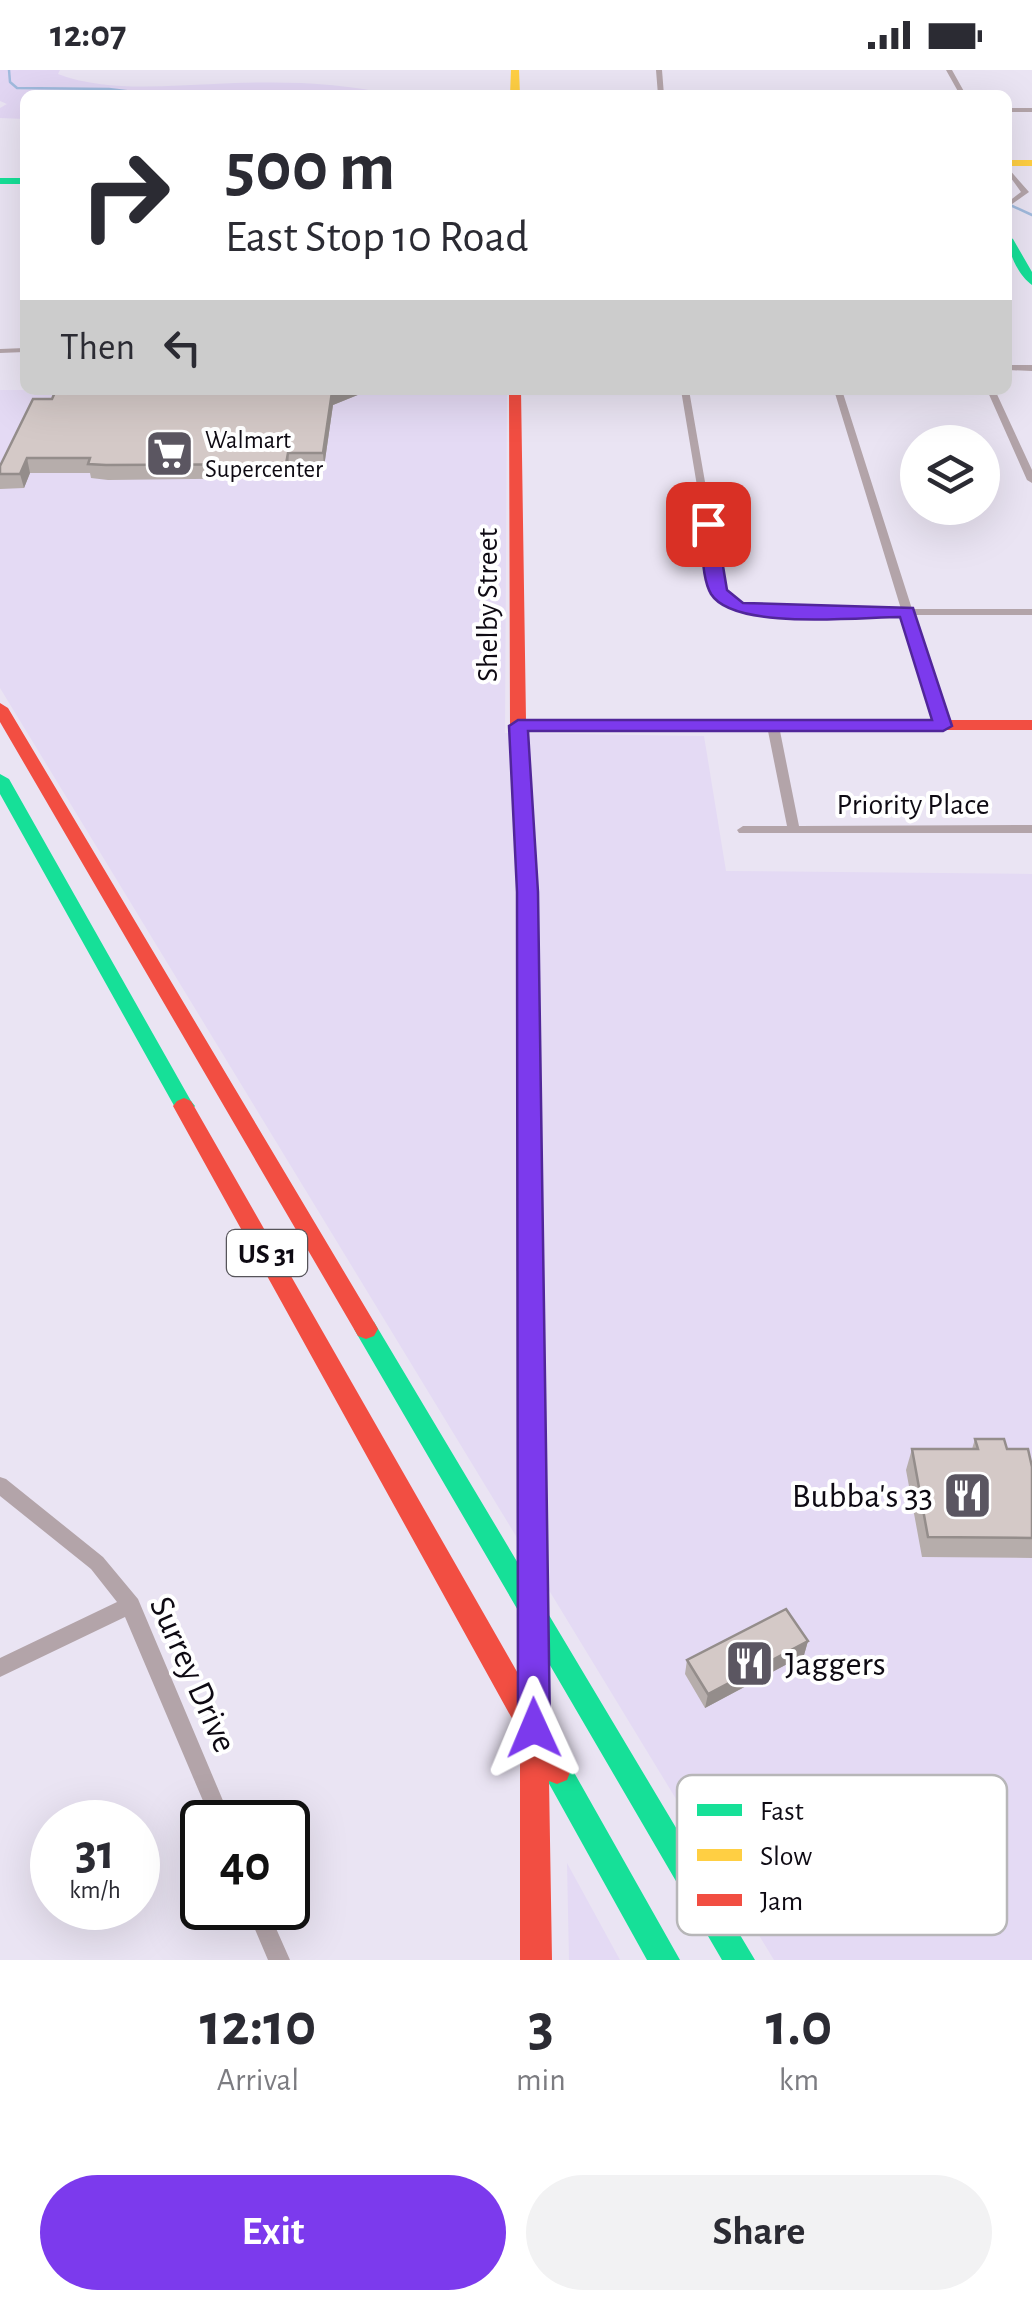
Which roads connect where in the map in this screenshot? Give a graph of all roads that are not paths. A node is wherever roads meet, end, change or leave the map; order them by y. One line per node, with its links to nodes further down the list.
1 (1012, 173): 2 (street)
2 (1012, 203)
3 (1012, 246): 4 (street)
4 (1031, 278)
5 (516, 395): 14 (street, Shelby Street)
6 (686, 395): 10 (street)
7 (840, 395): 10 (street)
8 (993, 395): 9 (street)
9 (1032, 480)
10 (907, 612): 11 (street); 16 (street)
11 (1032, 612)
12 (0, 708): 23 (street, US 31)
13 (1032, 725): 16 (street)
14 (518, 726): 15 (street); 23 (street, Shelby Street)
15 (773, 726): 16 (street); 18 (street, Priority Place)
16 (943, 726)
17 (0, 779): 25 (street, US 31)
18 (794, 829): 19 (street, Priority Place); 20 (street, Priority Place)
19 (1032, 829)
20 (743, 830)
21 (0, 1485): 22 (street, Surrey Drive)
22 (131, 1605): 24 (street); 26 (street, Surrey Drive)
23 (532, 1607): 25 (street, Shelby Street); 27 (street, US 31)
24 (0, 1668)
25 (534, 1728): 31 (street, Shelby Street); 32 (street, US 31)
26 (213, 1800)
27 (677, 1853)
28 (266, 1930): 30 (street)
29 (725, 1935): 33 (street, US 31)
30 (279, 1960)
31 (536, 1960)
32 (664, 1960)
33 (740, 1960)

